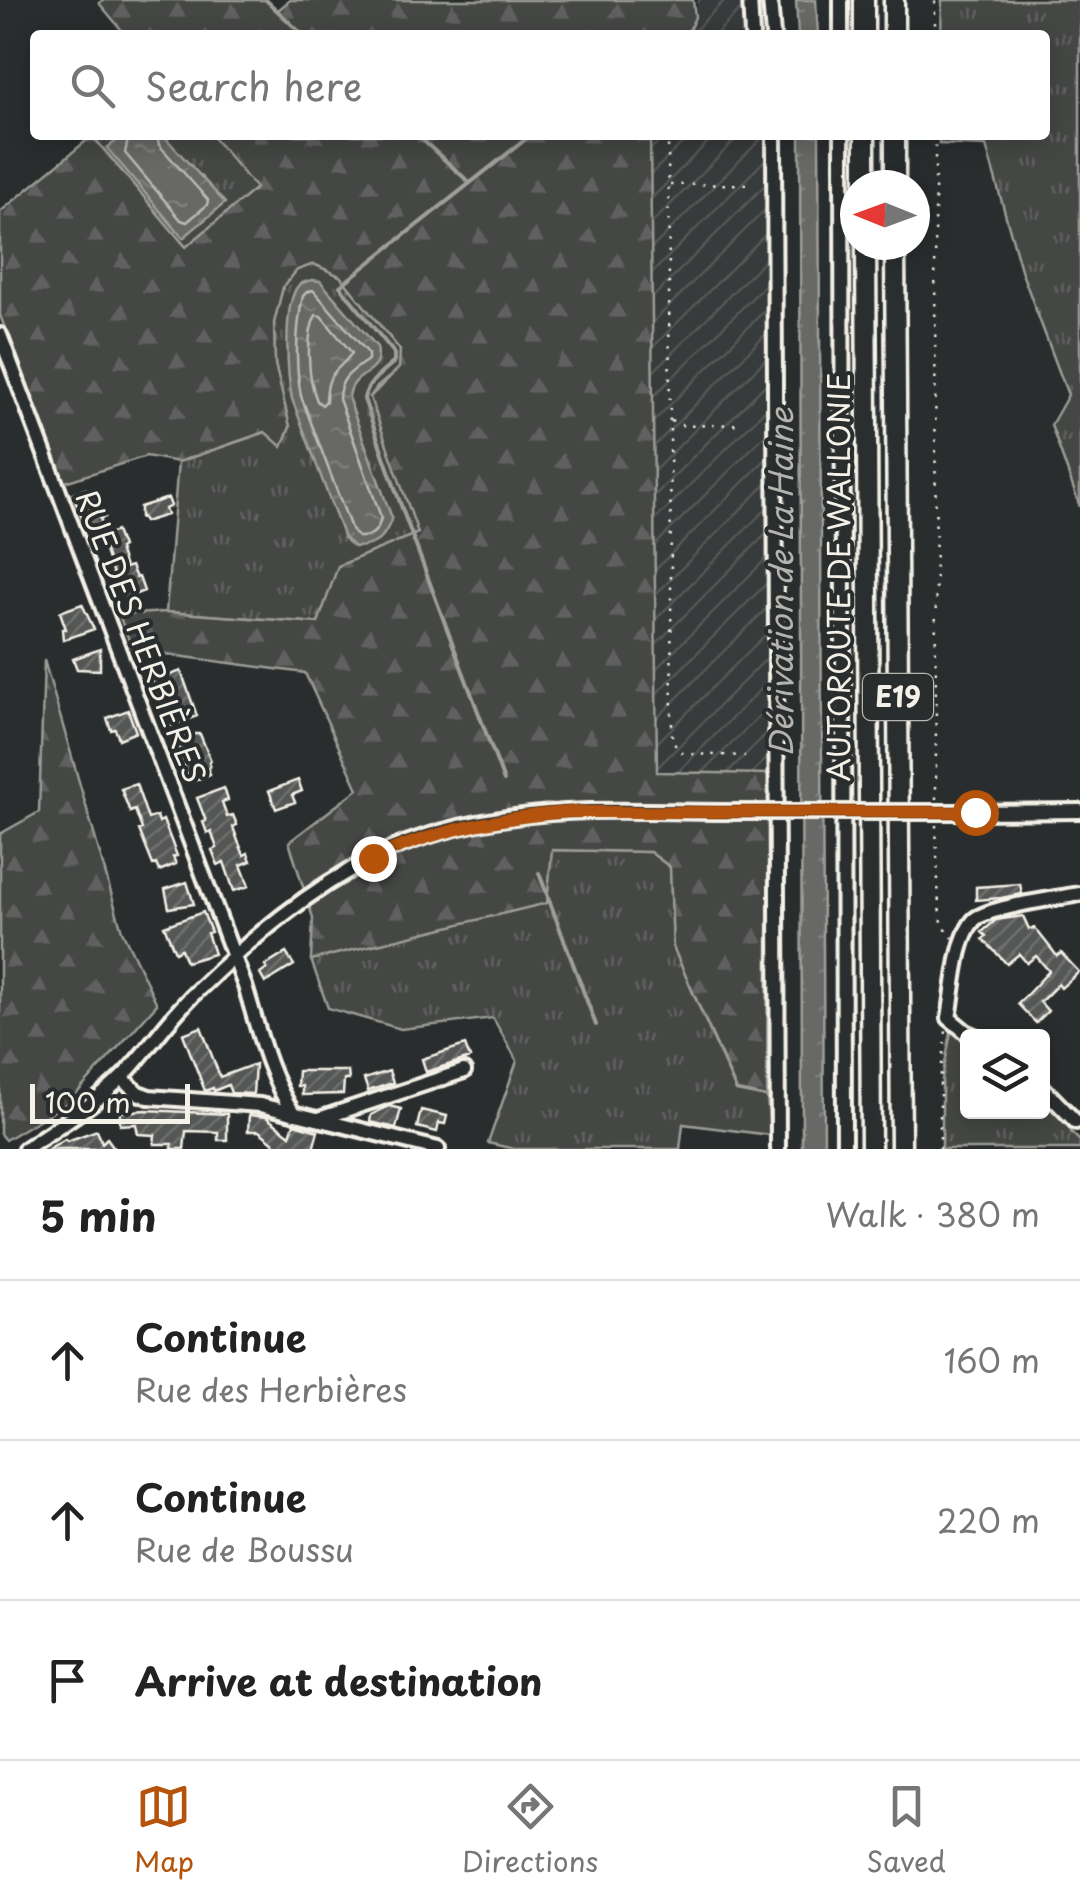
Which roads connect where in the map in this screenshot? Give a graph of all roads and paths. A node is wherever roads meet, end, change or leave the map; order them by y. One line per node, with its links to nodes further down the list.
1 (750, 0): 7 (street)
2 (770, 0): 8 (street)
3 (841, 0): 9 (street)
4 (864, 0): 10 (highway)
5 (894, 0): 11 (highway)
6 (935, 0): 12 (path)
7 (752, 30)
8 (773, 30)
9 (841, 30)
10 (864, 30)
11 (894, 30)
12 (934, 30)
13 (668, 140): 22 (path)
14 (774, 140): 45 (street)
15 (842, 140): 46 (street)
16 (865, 140): 19 (highway)
17 (894, 140): 20 (highway)
18 (935, 140): 29 (path)
19 (865, 170)
20 (895, 170)
21 (753, 184): 22 (path)
22 (668, 185): 26 (path)
23 (866, 260): 47 (highway, AUTOROUTE DE WALLONIE / E19)
24 (895, 260): 48 (highway, AUTOROUTE DE WALLONIE / E19)
25 (0, 335): 34 (street, RUE DES HERBIÈRES)
26 (670, 420): 27 (path); 28 (path)
27 (742, 424)
28 (745, 756)
29 (936, 806)
30 (1080, 811): 34 (street, bridge)
31 (936, 826): 33 (path)
32 (1080, 894): 33 (street)
33 (962, 945): 35 (street)
34 (233, 957): 38 (street); 40 (street, RUE DES HERBIÈRES)
35 (949, 1018): 36 (street); 49 (path)
36 (962, 1029)
37 (464, 1071): 41 (street)
38 (122, 1078): 40 (street); 43 (street)
39 (1050, 1095): 42 (street)
40 (294, 1114): 41 (street)
41 (317, 1119): 44 (street)
42 (1076, 1122)
43 (26, 1149)
44 (438, 1149)
45 (778, 1149)
46 (844, 1149)
47 (871, 1149)
48 (901, 1149)
49 (940, 1149)

